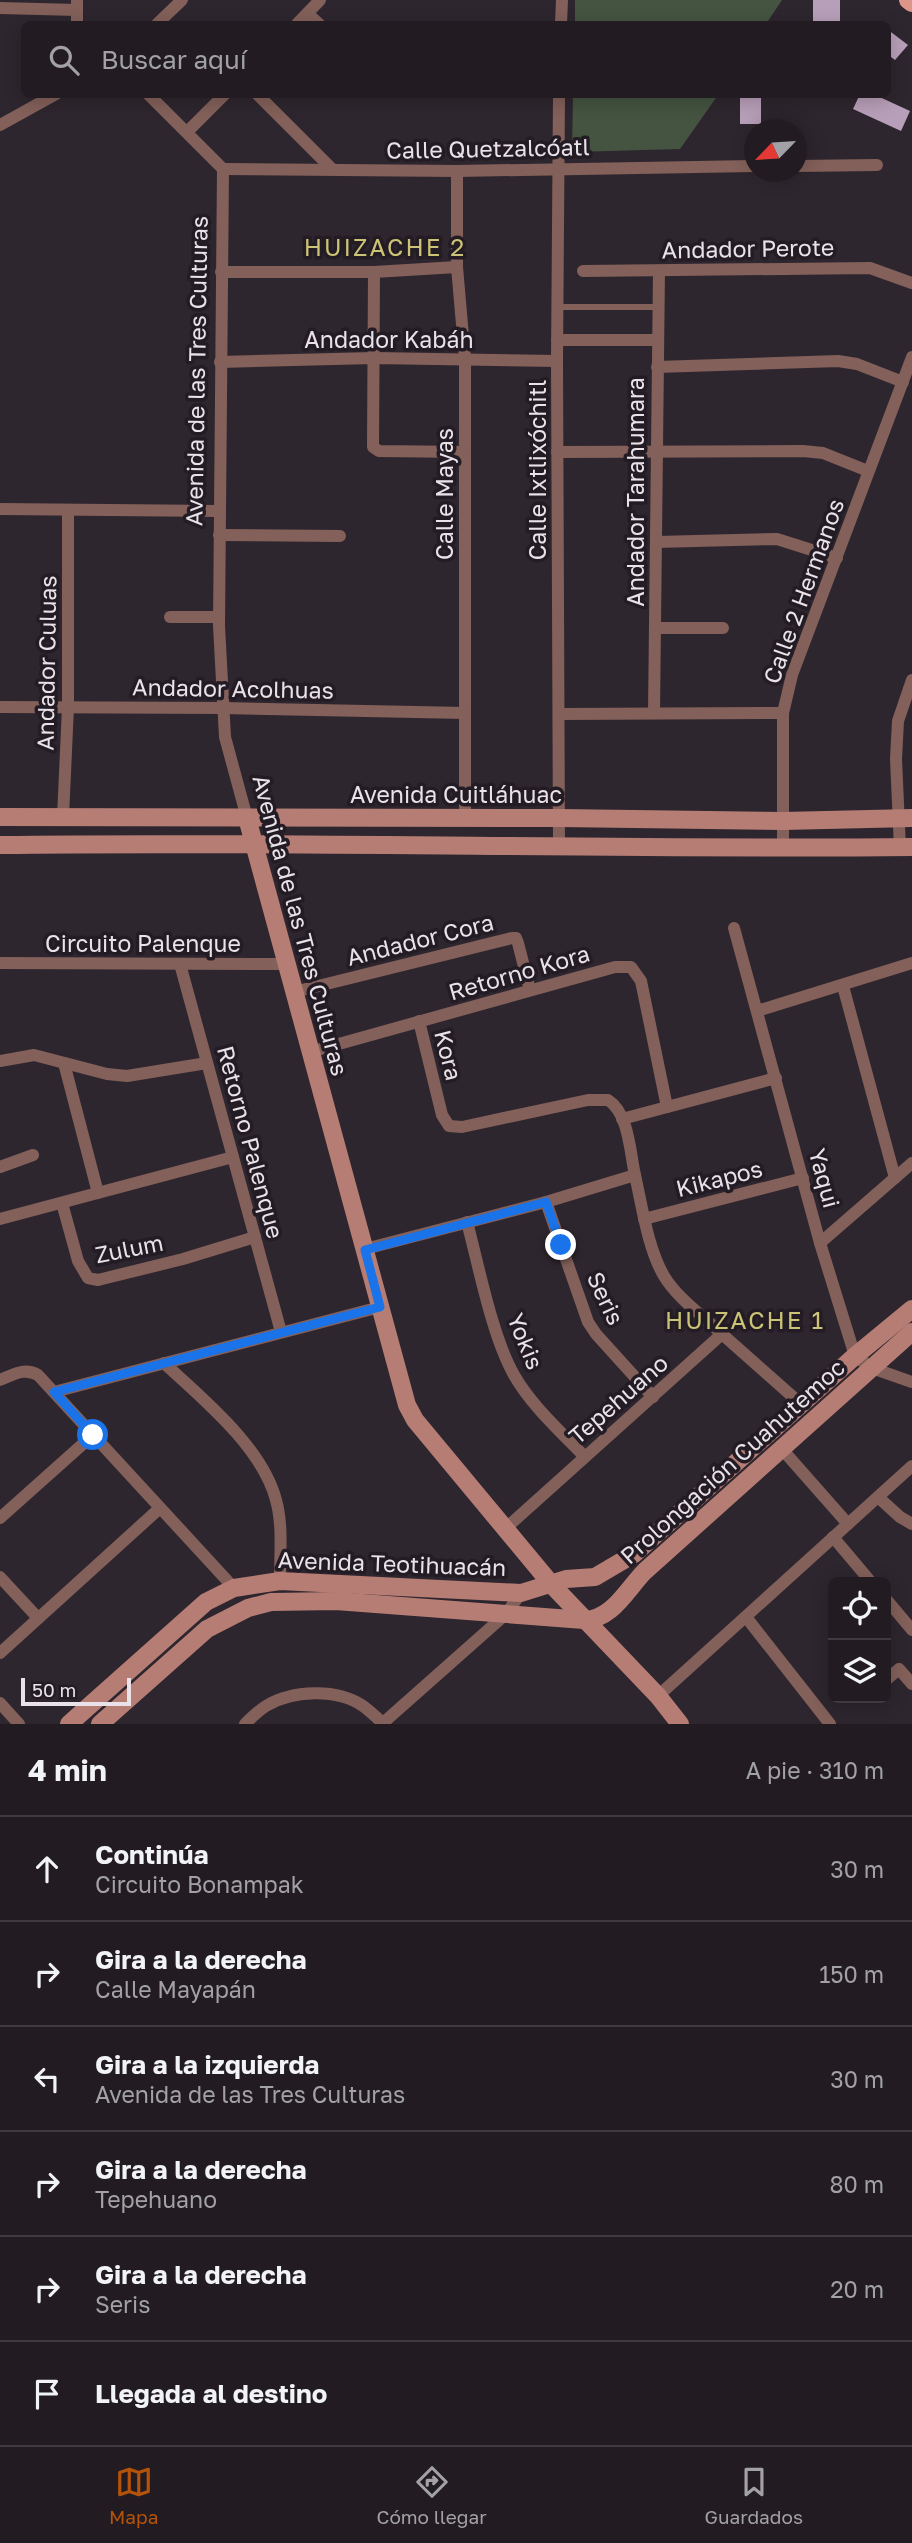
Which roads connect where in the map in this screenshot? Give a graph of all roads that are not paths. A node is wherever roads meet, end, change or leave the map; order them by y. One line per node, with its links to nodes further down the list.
1 (182, 0): 7 (street)
2 (320, 0): 6 (street)
3 (562, 0): 10 (street)
4 (77, 5): 5 (street)
5 (0, 8)
6 (308, 13): 8 (street); 9 (street)
7 (160, 21)
8 (299, 21)
9 (316, 21)
10 (561, 21)
11 (49, 98): 16 (street)
12 (152, 98): 17 (street)
13 (221, 98): 17 (street)
14 (261, 98): 23 (street)
15 (559, 98): 21 (street, Calle Ixtlixóchitl)
16 (0, 125)
17 (187, 132): 22 (street)
18 (877, 165): 20 (street)
19 (744, 166): 21 (street, Calle Quetzalcóatl)
20 (807, 166)
21 (558, 168): 24 (street, Calle Quetzalcóatl); 31 (street, Calle Ixtlixóchitl)
22 (223, 169): 23 (street, Calle Quetzalcóatl); 28 (street, Avenida de las Tres Culturas)
23 (332, 169): 24 (street, Calle Quetzalcóatl)
24 (457, 171): 25 (street, Calle Mayas)
25 (457, 267): 29 (street); 37 (street, Calle Mayas)
26 (583, 271): 27 (street, Andador Perote)
27 (659, 271): 30 (street, Andador Perote); 32 (street, Andador Tarahumara)
28 (221, 272): 29 (street); 39 (street, Avenida de las Tres Culturas)
29 (374, 272): 36 (street)
30 (912, 283)
31 (557, 307): 32 (lane); 33 (street, Calle Ixtlixóchitl)
32 (658, 307): 34 (street, Andador Tarahumara)
33 (557, 340): 34 (street); 38 (street, Calle Ixtlixóchitl)
34 (658, 340): 40 (street, Andador Tarahumara)
35 (912, 357): 41 (street, Calle 2 Hermanos)
36 (374, 358): 37 (street, Andador Kabáh); 39 (street, Andador Kabáh); 43 (street)
37 (465, 359): 38 (street, Andador Kabáh); 43 (street, Calle Mayas)
38 (557, 361): 44 (street, Calle Ixtlixóchitl)
39 (220, 362): 48 (street, Avenida de las Tres Culturas)
40 (657, 367): 41 (street); 42 (street, Andador Tarahumara)
41 (903, 382): 45 (street, Calle 2 Hermanos)
42 (657, 450): 44 (street); 45 (street); 51 (street, Andador Tarahumara)
43 (465, 452): 61 (street, Calle Mayas)
44 (557, 452): 64 (street, Calle Ixtlixóchitl)
45 (869, 471): 52 (street, Calle 2 Hermanos)
46 (0, 509): 47 (street)
47 (68, 510): 48 (street); 59 (street, Andador Culuas)
48 (219, 511): 49 (street, Avenida de las Tres Culturas)
49 (219, 535): 50 (street); 54 (street, Avenida de las Tres Culturas)
50 (340, 536)
51 (656, 542): 52 (street); 55 (street, Andador Tarahumara)
52 (837, 558): 63 (street, Calle 2 Hermanos)
53 (170, 617): 54 (street)
54 (219, 617): 60 (street, Avenida de las Tres Culturas)
55 (655, 628): 56 (street); 62 (street, Andador Tarahumara)
56 (723, 628)
57 (912, 680): 70 (street)
58 (0, 707): 59 (street, Andador Acolhuas)
59 (68, 707): 60 (street, Andador Acolhuas); 66 (street, Andador Culuas)
60 (223, 708): 61 (street, Andador Acolhuas); 67 (street, Avenida de las Tres Culturas)
61 (465, 713): 68 (street, Calle Mayas)
62 (654, 713): 63 (street); 64 (street)
63 (783, 713): 71 (street, Calle 2 Hermanos)
64 (560, 714): 69 (street, Calle Ixtlixóchitl)
65 (0, 817): 66 (street, Avenida Cuitláhuac)
66 (63, 817): 67 (street, Avenida Cuitláhuac)
67 (247, 818): 68 (street, Avenida Cuitláhuac); 73 (street, Avenida de las Tres Culturas)
68 (465, 818): 69 (street, Avenida Cuitláhuac)
69 (559, 818): 71 (street, Avenida Cuitláhuac); 74 (street, Calle Ixtlixóchitl)
70 (906, 818): 71 (street, Avenida Cuitláhuac); 75 (street)
71 (783, 821): 76 (street, Calle 2 Hermanos)
72 (0, 845): 73 (street)
73 (255, 845): 74 (street); 81 (street, Avenida de las Tres Culturas)
74 (559, 845): 76 (street)
75 (906, 848): 76 (street)
76 (783, 849)
77 (734, 928): 85 (street, Yaqui)
78 (0, 963): 80 (street, Circuito Palenque)
79 (912, 963): 82 (street)
80 (180, 964): 81 (street, Circuito Palenque); 90 (street, Retorno Palenque)
81 (286, 964): 84 (street, Avenida de las Tres Culturas)
82 (843, 986): 85 (street); 100 (street)
83 (530, 990): 84 (street, Andador Cora); 86 (street, Retorno Kora); 92 (street, Retorno Kora)
84 (294, 992): 87 (street, Avenida de las Tres Culturas)
85 (757, 1011): 91 (street, Yaqui)
86 (419, 1021): 87 (street, Kora); 93 (street, Kora)
87 (310, 1052): 109 (street, Avenida de las Tres Culturas)
88 (0, 1061): 89 (street)
89 (64, 1063): 90 (street); 101 (street)
90 (207, 1063): 95 (street, Retorno Palenque)
91 (776, 1078): 92 (street); 99 (street, Yaqui)
92 (667, 1107): 93 (street)
93 (622, 1119): 98 (street)
94 (33, 1155): 97 (street)
95 (233, 1157): 101 (street); 107 (street, Retorno Palenque)
96 (912, 1163): 100 (street)
97 (0, 1167)
98 (635, 1175): 102 (street); 105 (street)
99 (803, 1178): 105 (street, Kikapos); 108 (street, Yaqui)
100 (895, 1178): 108 (street)
101 (97, 1193): 103 (street)
102 (546, 1202): 106 (street); 121 (street, Seris)
103 (62, 1203): 104 (street); 107 (street, Zulum)
104 (0, 1219)
105 (644, 1219): 114 (street)
106 (467, 1222): 109 (street); 125 (street, Yokis)
107 (255, 1237): 112 (street, Retorno Palenque)
108 (820, 1243): 115 (street, Yaqui)
109 (365, 1250): 110 (street, Avenida de las Tres Culturas)
110 (380, 1307): 112 (street); 132 (street, Avenida de las Tres Culturas)
111 (912, 1308): 115 (street, Prolongación Cuahutemoc)
112 (281, 1332): 116 (street)
113 (912, 1332): 117 (street, Prolongación Cuahutemoc)
114 (722, 1334): 121 (street, Tepehuano); 122 (street)
115 (855, 1356): 117 (street); 122 (street, Prolongación Cuahutemoc)
116 (164, 1363): 120 (street); 136 (street)
117 (872, 1368): 119 (street); 124 (street, Prolongación Cuahutemoc)
118 (0, 1380): 120 (street)
119 (912, 1382)
120 (54, 1392): 123 (street)
121 (653, 1397): 125 (street, Tepehuano)
122 (801, 1404): 137 (street, Prolongación Cuahutemoc)
123 (93, 1435): 128 (street); 129 (street)
124 (781, 1448): 130 (street); 144 (street, Prolongación Cuahutemoc)
125 (584, 1456): 132 (street, Tepehuano)
126 (912, 1466): 127 (street)
127 (878, 1497): 130 (street); 131 (street)
128 (160, 1508): 138 (street); 143 (street)
129 (0, 1518)
130 (848, 1524): 133 (street)
131 (912, 1524)
132 (506, 1528): 137 (street, Avenida de las Tres Culturas)
133 (833, 1537): 135 (street); 142 (street)
134 (0, 1577): 143 (street)
135 (867, 1577)
136 (280, 1581): 138 (street, Avenida Teotihuacán); 139 (street, Avenida Teotihuacán)
137 (552, 1585): 139 (street, Avenida Teotihuacán); 144 (street, Avenida de las Tres Culturas)
138 (234, 1588): 153 (street, Avenida Teotihuacán)
139 (521, 1593): 141 (street)
140 (891, 1605): 145 (street)
141 (506, 1614): 144 (street, Avenida Teotihuacán); 151 (street); 154 (street, Avenida Teotihuacán)
142 (746, 1617): 149 (street); 157 (street)
143 (38, 1618): 146 (street)
144 (584, 1620): 149 (street, Avenida de las Tres Culturas)
145 (912, 1630)
146 (0, 1653)
147 (891, 1676): 148 (street)
148 (912, 1684)
149 (657, 1696): 156 (street)
150 (0, 1703): 152 (street)
151 (384, 1723): 155 (street)
152 (19, 1724)
153 (69, 1724)
154 (100, 1724)
155 (244, 1724)
156 (680, 1724)
157 (830, 1724)

